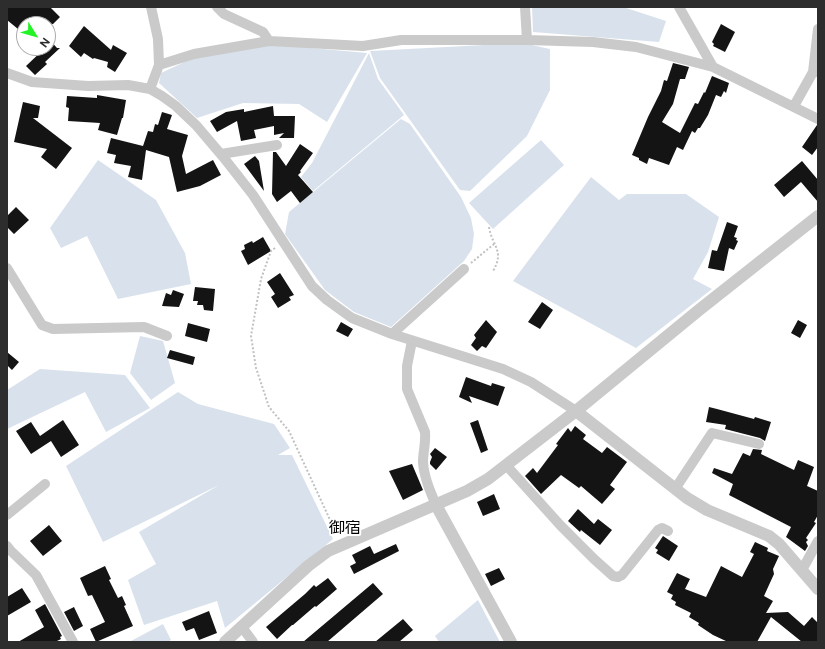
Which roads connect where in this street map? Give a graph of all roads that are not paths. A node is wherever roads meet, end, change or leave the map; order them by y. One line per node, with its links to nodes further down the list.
1 (151, 7): 8 (street)
2 (217, 7): 7 (street)
3 (525, 7): 6 (street)
4 (679, 7): 9 (street)
5 (818, 29): 10 (street)
6 (527, 40): 7 (street); 9 (street)
7 (268, 41): 8 (street)
8 (159, 65): 12 (street)
9 (713, 67): 13 (street)
10 (816, 72): 13 (street)
11 (7, 73): 12 (street)
12 (150, 89): 16 (street)
13 (794, 106): 14 (street)
14 (818, 119)
15 (276, 145): 16 (street)
16 (221, 154): 20 (street)
17 (818, 216): 23 (street)
18 (7, 268): 21 (street)
19 (464, 269): 20 (street)
20 (392, 334): 22 (street)
21 (167, 336)
22 (412, 340): 23 (street); 28 (street)
23 (576, 411): 25 (street); 27 (street)
24 (759, 444): 27 (street)
25 (506, 465): 28 (street); 30 (street)
26 (46, 484): 29 (street)
27 (675, 489): 33 (street)
28 (436, 505): 35 (street); 39 (street)
29 (7, 515)
30 (668, 531)
31 (818, 541): 33 (street)
32 (7, 546): 36 (street)
33 (802, 570): 34 (street)
34 (818, 589)
35 (242, 627): 37 (street); 38 (street)
36 (73, 642)
37 (225, 642)
38 (253, 642)
39 (511, 642)

